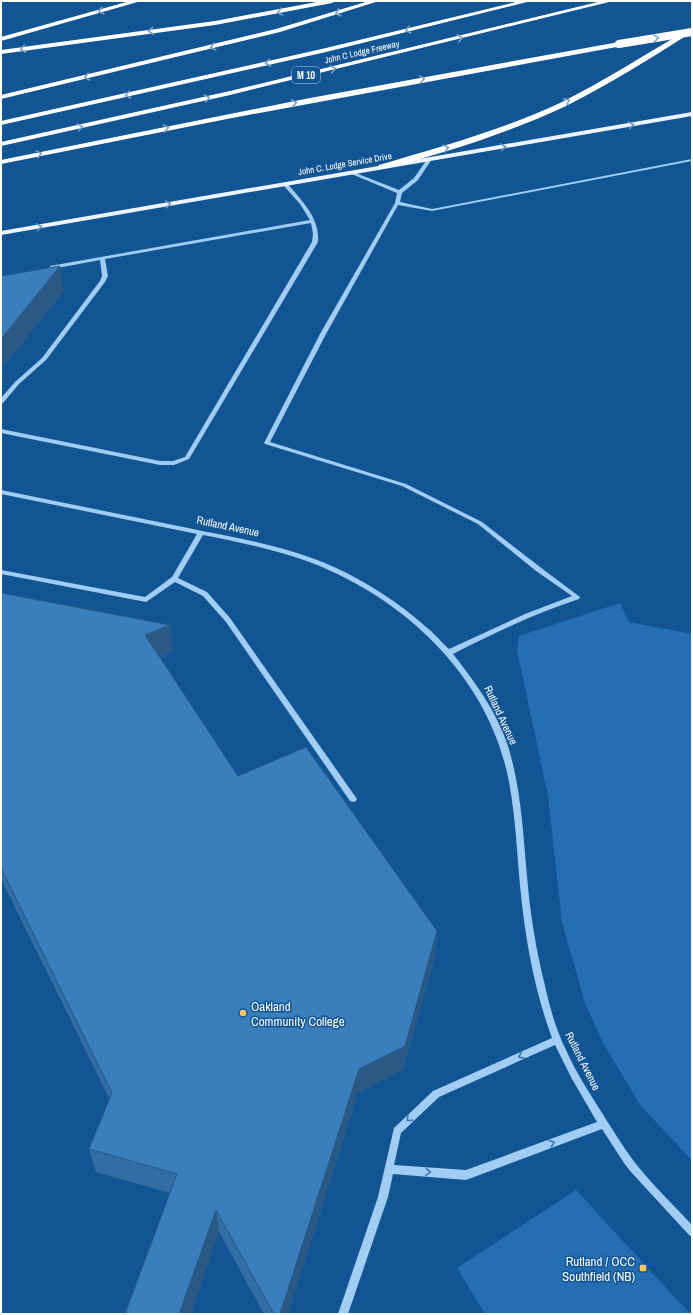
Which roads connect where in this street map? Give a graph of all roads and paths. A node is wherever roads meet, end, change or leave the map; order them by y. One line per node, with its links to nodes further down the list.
1 (138, 1): 8 (highway, one-way to 8)
2 (332, 1): 9 (highway, one-way to 9)
3 (376, 1): 10 (highway, one-way to 10)
4 (528, 1): 12 (highway, John C Lodge Freeway / M 10, one-way to 12)
5 (610, 1): 13 (highway, John C Lodge Freeway / M 10, one-way to 5)
6 (692, 29): 17 (highway, one-way to 6)
7 (692, 32): 16 (highway, one-way to 7, bridge)
8 (1, 39)
9 (1, 52)
10 (1, 97)
11 (692, 114): 14 (main road, John C. Lodge Service Drive, one-way to 11)
12 (1, 123)
13 (1, 144)
14 (430, 159): 17 (main road, John C. Lodge Service Drive); 20 (street)
15 (692, 160): 21 (street)
16 (1, 162)
17 (382, 167): 18 (main road, John C. Lodge Service Drive)
18 (350, 173): 19 (main road, John C. Lodge Service Drive); 20 (street)
19 (285, 184): 22 (street); 23 (main road, John C. Lodge Service Drive, one-way to 19)
20 (400, 192): 21 (street)
21 (396, 203): 32 (street)
22 (313, 221): 24 (street); 27 (street)
23 (1, 233)
24 (102, 258): 25 (street); 26 (street)
25 (48, 268)
26 (1, 402)
27 (1, 431)
28 (1, 492): 29 (street, Rutland Avenue)
29 (201, 532): 31 (street); 32 (street, Rutland Avenue)
30 (1, 572): 31 (street)
31 (174, 579): 33 (street)
32 (448, 653): 34 (street, Rutland Avenue)
33 (353, 799)
34 (557, 1040): 35 (street, Rutland Avenue); 36 (street, one-way to 36)
35 (604, 1124): 36 (street, one-way to 35); 37 (street, Rutland Avenue)
36 (389, 1169): 38 (street)
37 (692, 1232)
38 (343, 1314)

